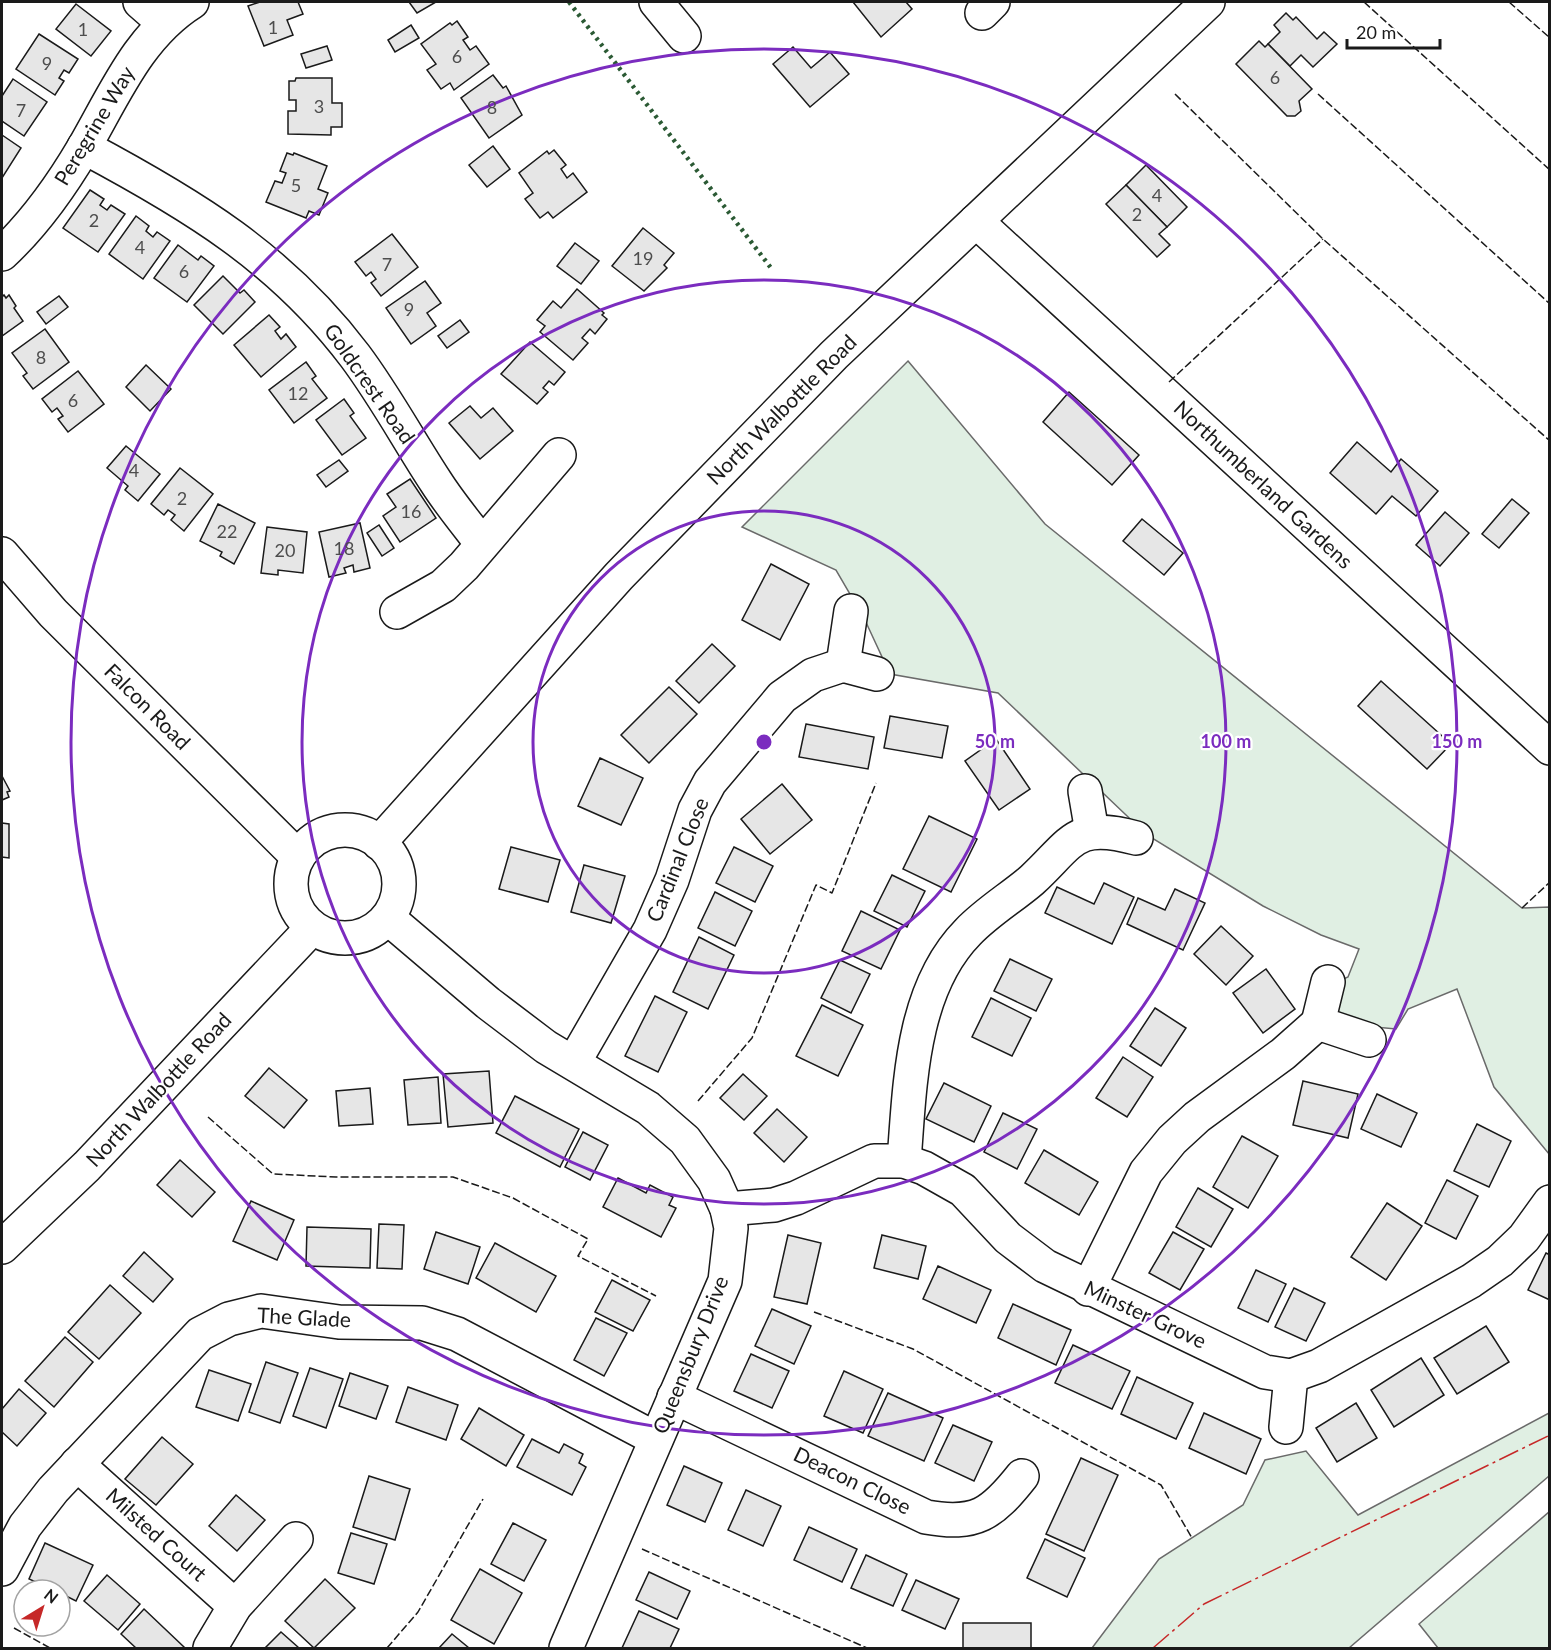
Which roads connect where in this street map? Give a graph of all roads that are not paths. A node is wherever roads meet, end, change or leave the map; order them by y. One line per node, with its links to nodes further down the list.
1 (140, 2): 5 (street)
2 (192, 2): 5 (street, Peregrine Way)
3 (656, 2): 6 (street)
4 (1208, 2): 8 (street, North Walbottle Road)
5 (164, 23): 7 (street, Peregrine Way)
6 (684, 36)
7 (84, 147): 9 (street, Peregrine Way); 11 (street, Goldcrest Road)
8 (976, 221): 17 (street, Northumberland Gardens); 21 (street, North Walbottle Road)
9 (2, 254)
10 (559, 455): 11 (street)
11 (482, 544): 14 (street)
12 (2, 554): 22 (street, Falcon Road)
13 (851, 611): 15 (street)
14 (397, 612)
15 (843, 665): 16 (street); 28 (street, Cardinal Close)
16 (878, 674)
17 (1550, 748)
18 (1085, 791): 19 (street)
19 (1092, 832): 20 (street); 29 (street)
20 (1136, 838)
21 (379, 843): 22 (street); 23 (street)
22 (297, 856): 24 (street)
23 (388, 918): 24 (street); 28 (street, Queensbury Drive)
24 (312, 928): 32 (street, North Walbottle Road)
25 (1328, 982): 26 (street)
26 (1318, 1023): 27 (street); 33 (street)
27 (1369, 1040)
28 (574, 1062): 31 (street, Queensbury Drive)
29 (904, 1161): 31 (street, Minster Grove); 33 (street, Minster Grove)
30 (1550, 1202): 34 (street)
31 (727, 1209): 35 (street, Queensbury Drive)
32 (2, 1247)
33 (1088, 1288): 34 (street, Minster Grove)
34 (1291, 1376): 36 (street)
35 (674, 1397): 37 (street, Queensbury Drive); 39 (street, Deacon Close)
36 (1286, 1427)
37 (656, 1439): 38 (street, The Glade); 44 (street, Queensbury Drive)
38 (77, 1464): 41 (street, The Glade); 42 (street, Milsted Court)
39 (1022, 1476)
40 (296, 1539): 42 (street)
41 (2, 1569)
42 (235, 1606): 43 (street)
43 (210, 1648)
44 (566, 1648)

